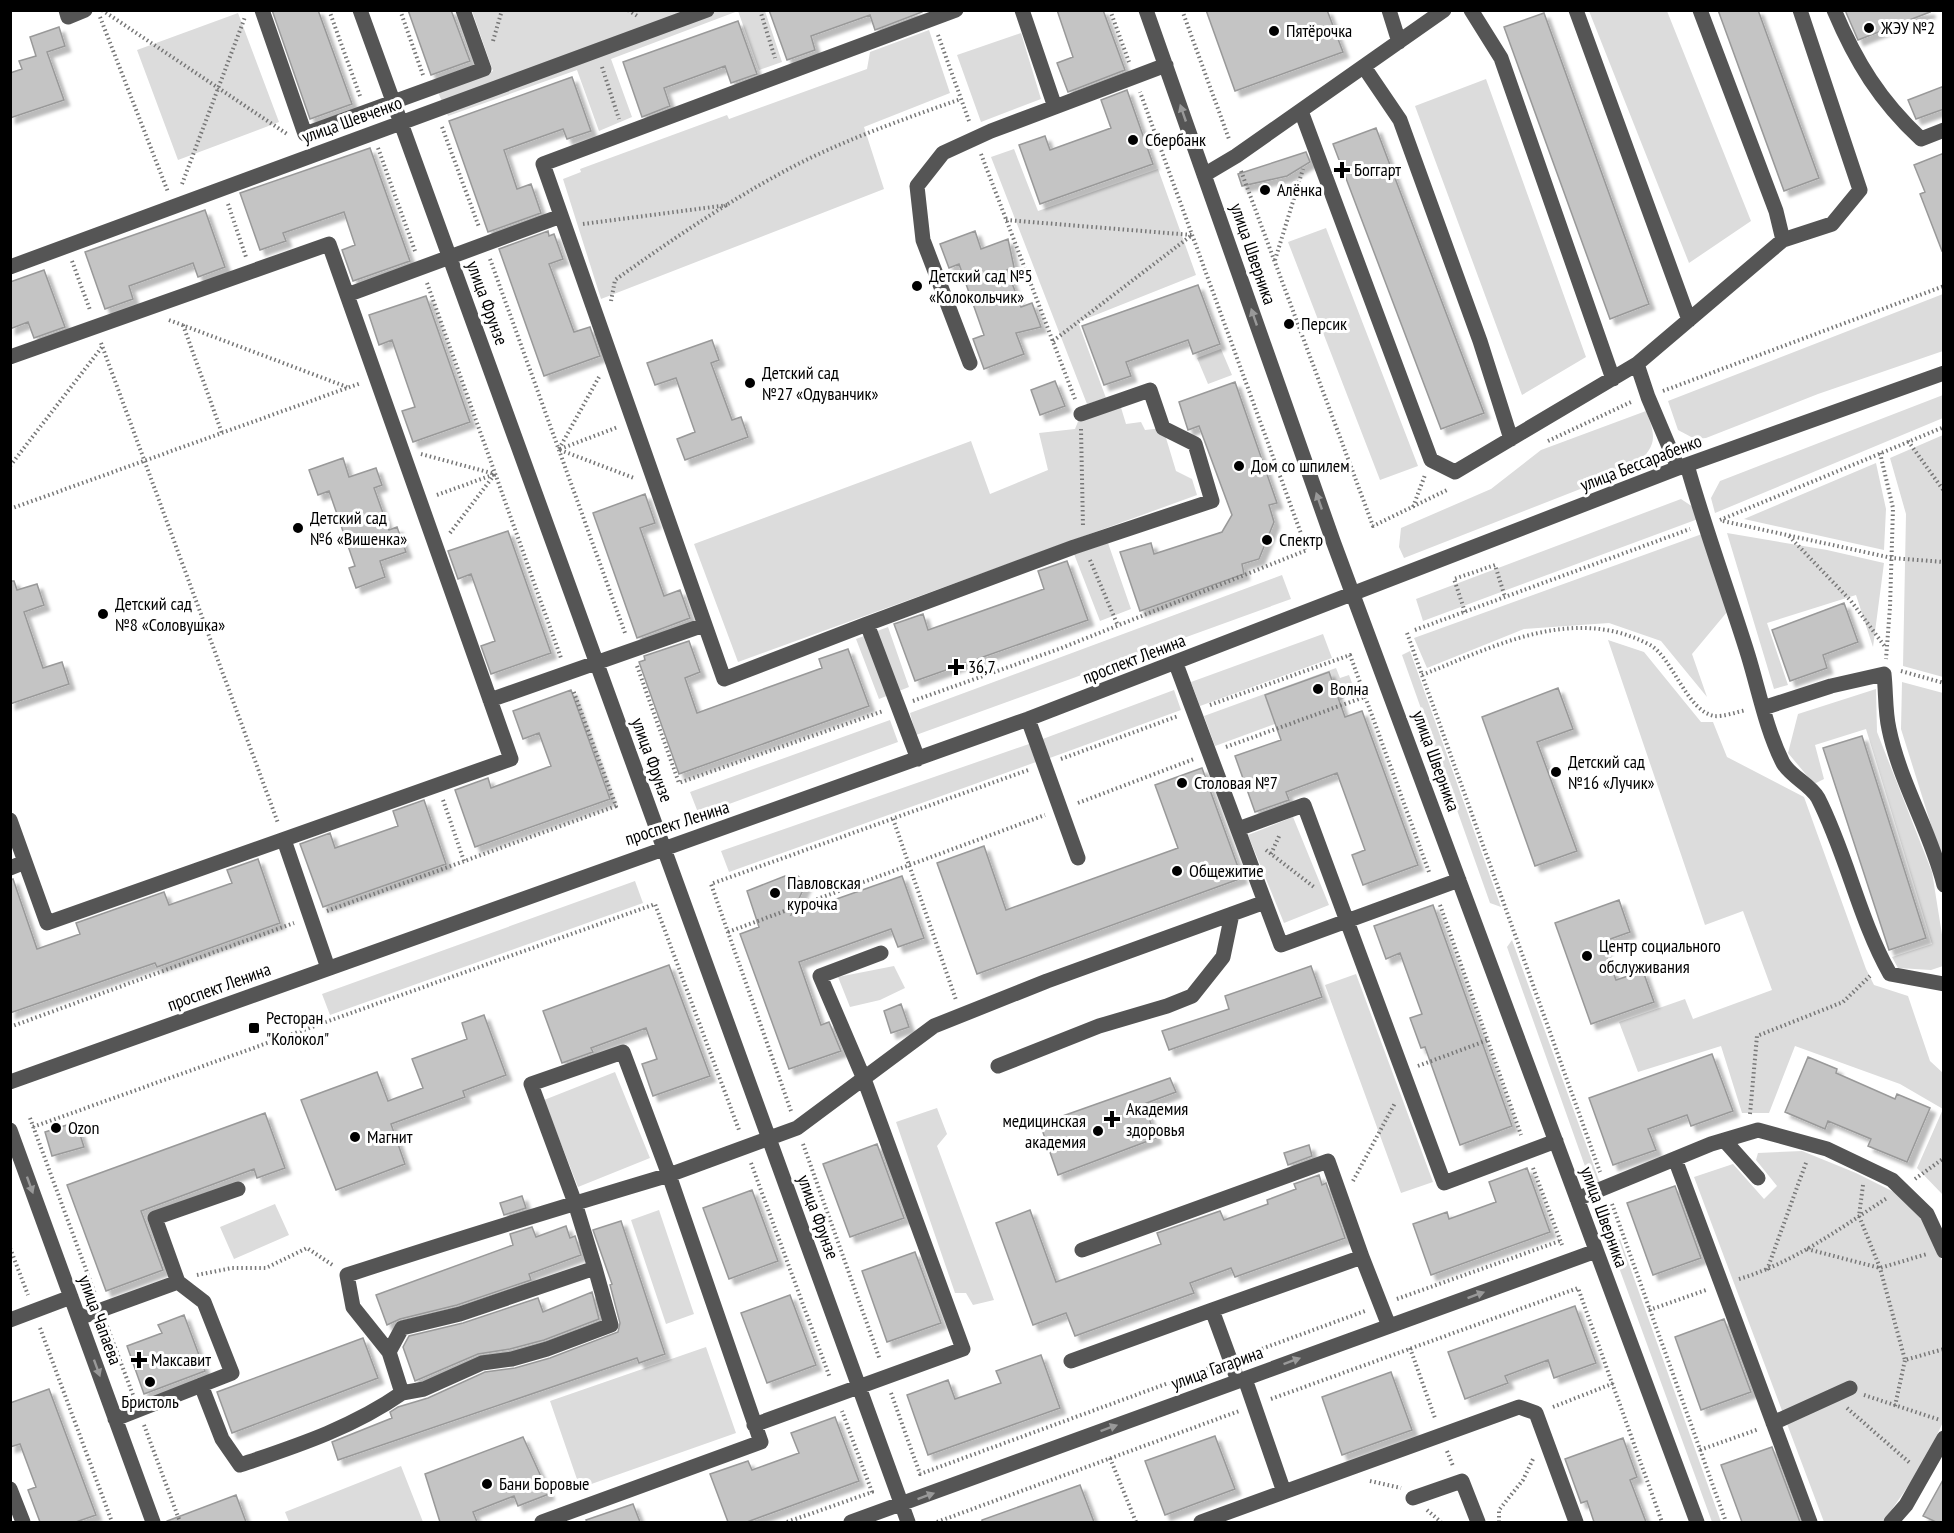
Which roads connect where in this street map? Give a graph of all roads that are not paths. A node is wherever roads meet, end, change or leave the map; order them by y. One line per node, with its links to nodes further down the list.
1 (66, 10): 2 (street)
2 (86, 10)
3 (262, 10): 20 (street)
4 (360, 10): 20 (street, улица Фрунзе)
5 (463, 10): 20 (street)
6 (707, 10): 23 (street, улица Шевченко)
7 (956, 10): 26 (street)
8 (1022, 10): 21 (street)
9 (1146, 10): 18 (street, улица Шверника)
10 (1389, 10): 17 (street)
11 (1444, 10): 17 (street)
12 (1471, 10): 36 (street)
13 (1576, 10): 31 (street)
14 (1700, 10): 27 (street)
15 (1800, 10): 27 (street)
16 (1834, 10): 24 (street)
17 (1399, 42): 19 (street)
18 (1166, 65): 21 (street); 25 (street, улица Шверника, one-way to 18)
19 (1364, 67): 22 (street); 38 (street)
20 (393, 102): 23 (street, улица Фрунзе)
21 (1055, 107): 33 (street)
22 (1301, 111): 25 (street); 38 (street)
23 (401, 123): 28 (street, улица Фрунзе); 29 (street, улица Шевченко)
24 (1944, 130)
25 (1204, 175): 40 (street, улица Шверника, one-way to 25)
26 (562, 221): 28 (street); 42 (street)
27 (1783, 240): 31 (street)
28 (450, 257): 30 (street); 43 (street, улица Фрунзе)
29 (10, 267)
30 (347, 295): 32 (street); 45 (street)
31 (1689, 320): 34 (street)
32 (10, 357)
33 (970, 363)
34 (1637, 364): 36 (street); 39 (street)
35 (1944, 373): 39 (street, улица Бессарабенко)
36 (1613, 379): 38 (street)
37 (1081, 414): 41 (street)
38 (1511, 439)
39 (1683, 466): 40 (street, улица Бессарабенко); 46 (street)
40 (1354, 596): 44 (street, проспект Ленина); 56 (street, улица Шверника)
41 (867, 624): 42 (street); 48 (street)
42 (705, 625): 43 (street)
43 (597, 663): 45 (street); 52 (street, улица Фрунзе)
44 (1176, 664): 47 (street, проспект Ленина); 50 (street)
45 (490, 700): 51 (street)
46 (1763, 708): 57 (street); 63 (street)
47 (1028, 719): 48 (street, проспект Ленина); 53 (street)
48 (918, 759): 52 (street, проспект Ленина)
49 (10, 820): 54 (street)
50 (1238, 829): 58 (street); 60 (street)
51 (284, 840): 54 (street); 62 (street)
52 (664, 849): 62 (street, проспект Ленина); 68 (street, улица Фрунзе)
53 (1078, 858)
54 (25, 862): 55 (street)
55 (10, 868)
56 (1459, 880): 60 (street); 70 (street, улица Шверника)
57 (1944, 885)
58 (1263, 897): 59 (street); 60 (street)
59 (1232, 914): 64 (street); 65 (street)
60 (1347, 921): 70 (street)
61 (882, 953): 65 (street)
62 (328, 968): 66 (street, проспект Ленина)
63 (1944, 984)
64 (998, 1066)
65 (864, 1079): 68 (street); 92 (street)
66 (10, 1082)
67 (10, 1130): 83 (street, улица Чапаева, one-way to 83)
68 (770, 1140): 72 (street); 92 (street, улица Фрунзе)
69 (1724, 1140): 71 (street); 73 (street); 78 (street)
70 (1556, 1142): 75 (street, улица Шверника)
71 (1675, 1159): 75 (street); 96 (street)
72 (669, 1175): 76 (street); 76 (street); 97 (street)
73 (1758, 1178)
74 (238, 1189): 82 (street)
75 (1577, 1199): 79 (street, улица Шверника)
76 (575, 1203): 81 (street); 88 (street)
77 (1082, 1250): 80 (street)
78 (1943, 1250)
79 (1596, 1251): 87 (street, улица Гагарина, one-way to 79); 111 (street, улица Шверника)
80 (1362, 1257): 84 (street); 87 (street)
81 (594, 1268): 88 (street); 94 (street)
82 (178, 1282): 85 (street); 91 (street)
83 (71, 1297): 85 (street, улица Чапаева); 86 (street)
84 (1212, 1310): 89 (street); 90 (street)
85 (78, 1318): 95 (street, улица Чапаева, one-way to 95)
86 (10, 1320)
87 (1389, 1326): 90 (street, улица Гагарина, one-way to 87)
88 (389, 1352): 94 (street)
89 (1071, 1361)
90 (1241, 1380): 100 (street); 102 (street, улица Гагарина, one-way to 90)
91 (201, 1385): 94 (street); 95 (street)
92 (859, 1387): 97 (street); 102 (street, улица Фрунзе)
93 (1850, 1388): 96 (street)
94 (402, 1394)
95 (115, 1419): 104 (street, улица Чапаева)
96 (1773, 1423): 112 (street)
97 (754, 1425): 105 (street)
98 (1944, 1438): 113 (street)
99 (10, 1489): 103 (street)
100 (1284, 1492): 108 (street); 110 (street)
101 (1413, 1498): 109 (street)
102 (901, 1504): 106 (street, улица Гагарина); 107 (street, улица Фрунзе)
103 (23, 1522)
104 (153, 1522)
105 (542, 1522)
106 (851, 1522)
107 (908, 1522)
108 (1201, 1522)
109 (1478, 1522)
110 (1576, 1522)
111 (1697, 1522)
112 (1810, 1522)
113 (1891, 1522)

